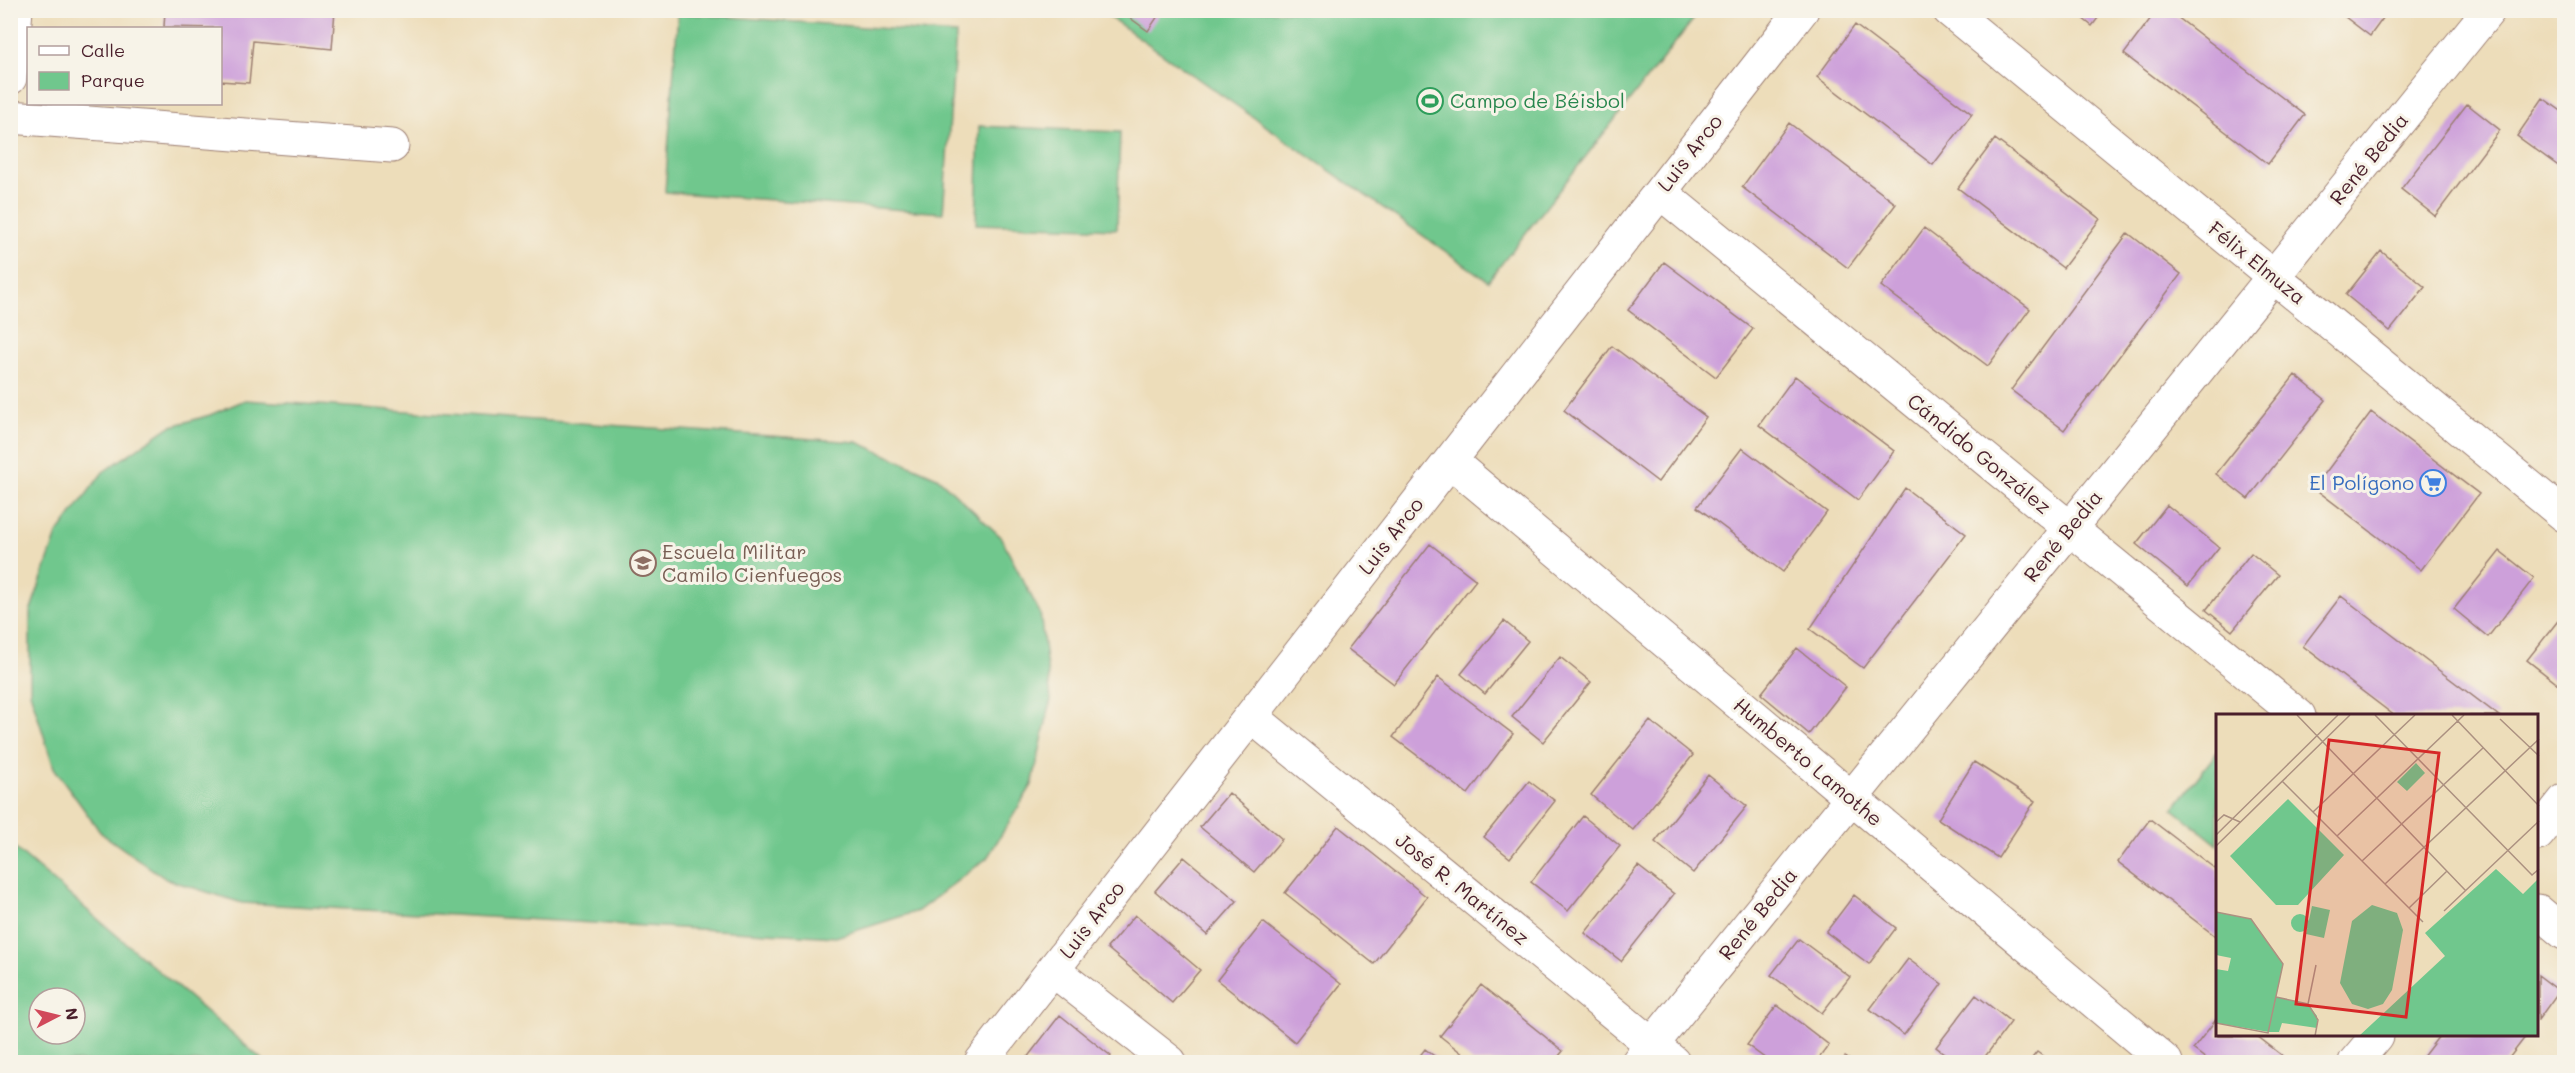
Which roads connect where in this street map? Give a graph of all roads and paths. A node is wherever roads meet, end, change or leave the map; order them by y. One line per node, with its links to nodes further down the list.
1 (16, 10): 5 (street)
2 (1802, 10): 8 (street, Luis Arco)
3 (1949, 10): 9 (street, Félix Elmuza)
4 (2489, 10): 9 (street, René Bedia)
5 (10, 78)
6 (10, 117): 7 (street)
7 (392, 146)
8 (1660, 192): 10 (street, Luis Arco); 12 (street, Cándido González)
9 (2274, 277): 11 (street, Félix Elmuza); 12 (street, René Bedia)
10 (1450, 461): 14 (street, Luis Arco); 15 (street, Humberto Lamothe)
11 (2565, 515)
12 (2070, 528): 13 (street, Cándido González); 15 (street, René Bedia)
13 (2297, 714)
14 (1251, 716): 20 (street, Luis Arco); 22 (street, José R. Martínez)
15 (1851, 798): 22 (street, René Bedia); 25 (street, Humberto Lamothe)
16 (2565, 801): 17 (street)
17 (2539, 833)
18 (2539, 912): 19 (street)
19 (2565, 933)
20 (1053, 970): 23 (street, Luis Arco); 24 (street)
21 (2375, 1037): 26 (street)
22 (1654, 1057)
23 (981, 1062)
24 (1170, 1062)
25 (2166, 1062)
26 (2355, 1062)

